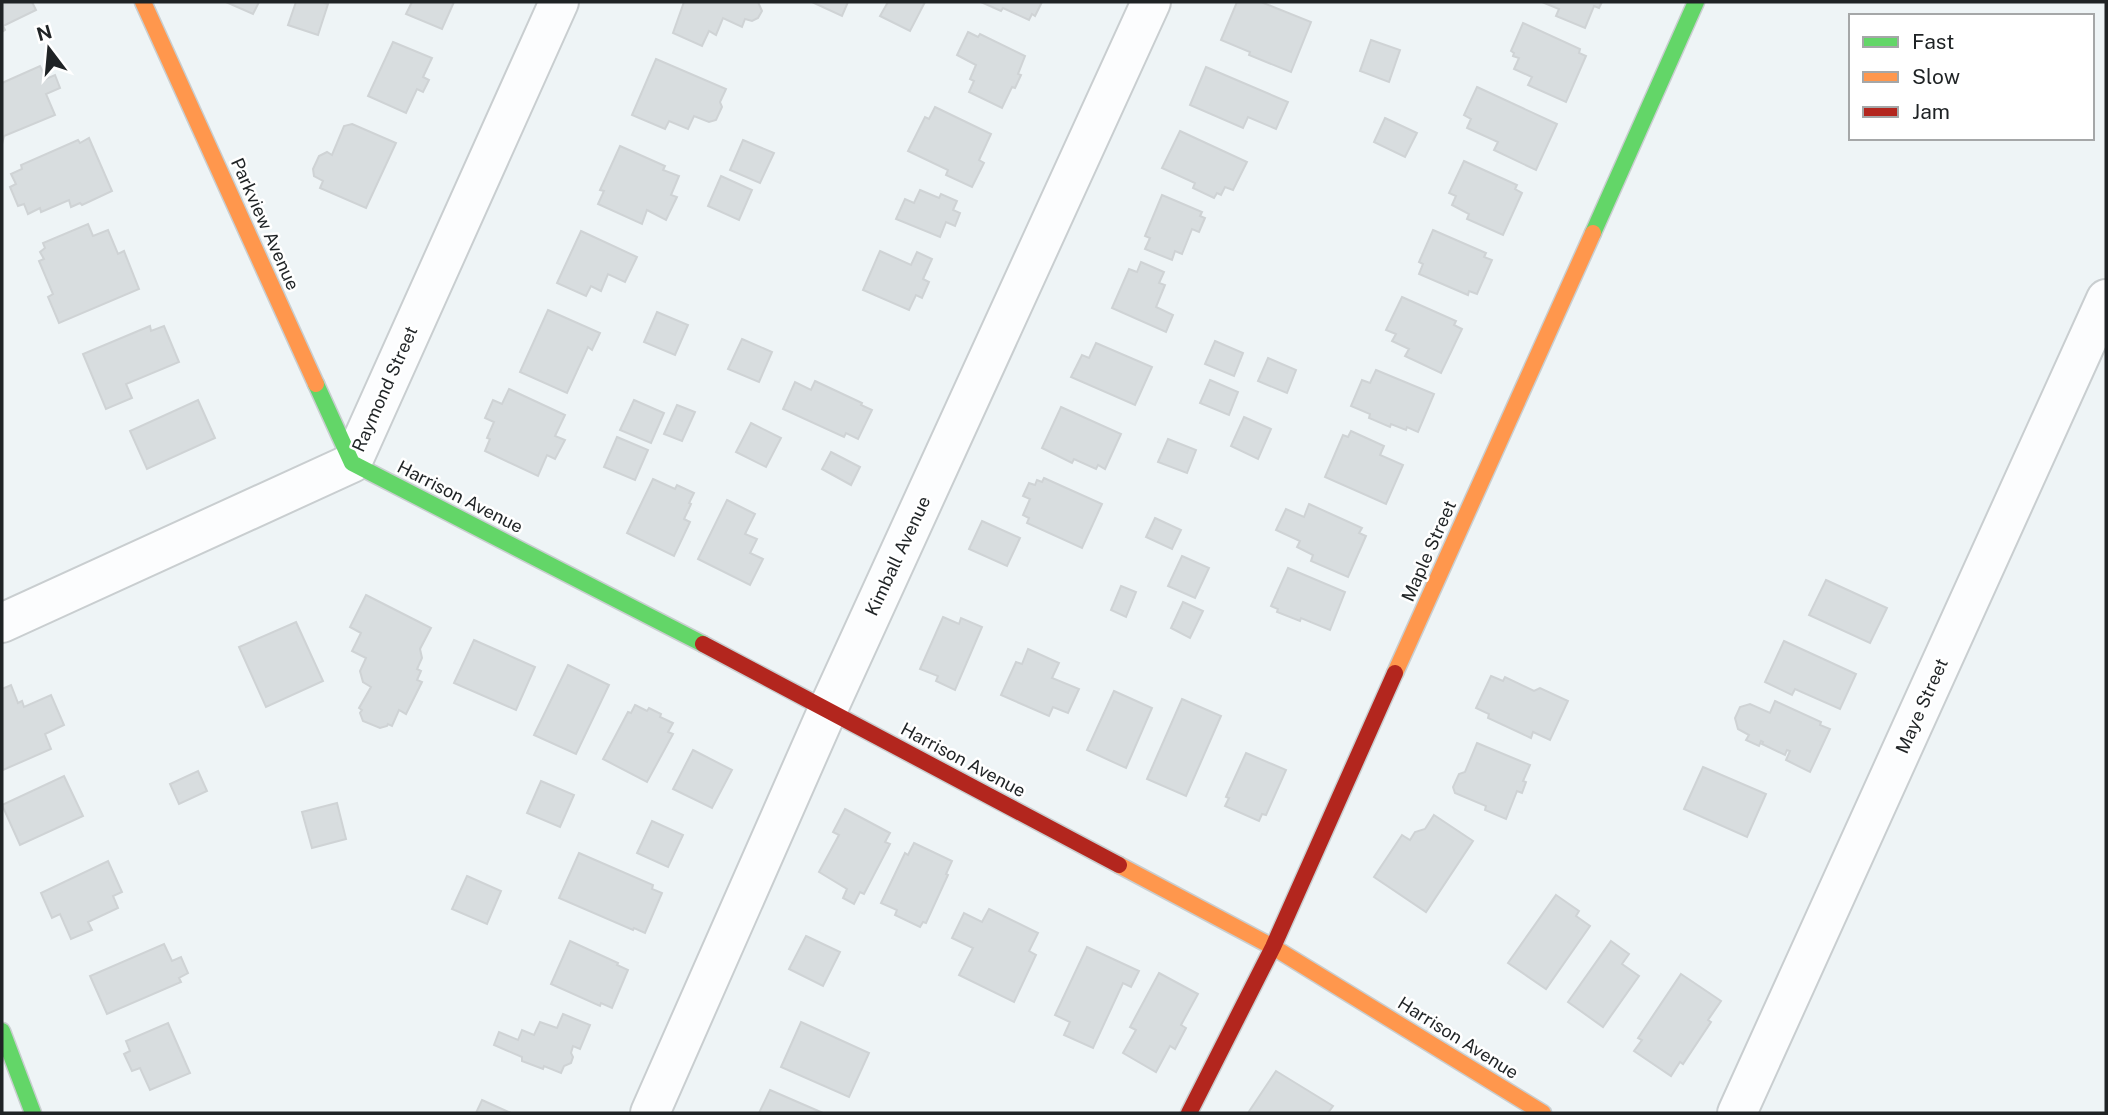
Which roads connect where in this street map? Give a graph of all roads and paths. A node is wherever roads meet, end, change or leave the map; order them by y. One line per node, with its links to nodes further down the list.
1 (144, 2): 6 (street, Parkview Avenue)
2 (559, 2): 6 (street, Raymond Street)
3 (1151, 2): 8 (street, Kimball Avenue)
4 (1696, 2): 9 (street, Maple Street)
5 (2106, 299): 15 (street, Maye Street)
6 (352, 463): 7 (street, Raymond Street); 8 (street, Harrison Avenue)
7 (2, 622)
8 (828, 709): 9 (street, Harrison Avenue); 12 (street, Kimball Avenue)
9 (1273, 947): 13 (street, Maple Street); 14 (street, Harrison Avenue)
10 (2, 1031): 11 (street)
11 (33, 1113)
12 (650, 1113)
13 (1188, 1113)
14 (1543, 1113)
15 (1737, 1113)

